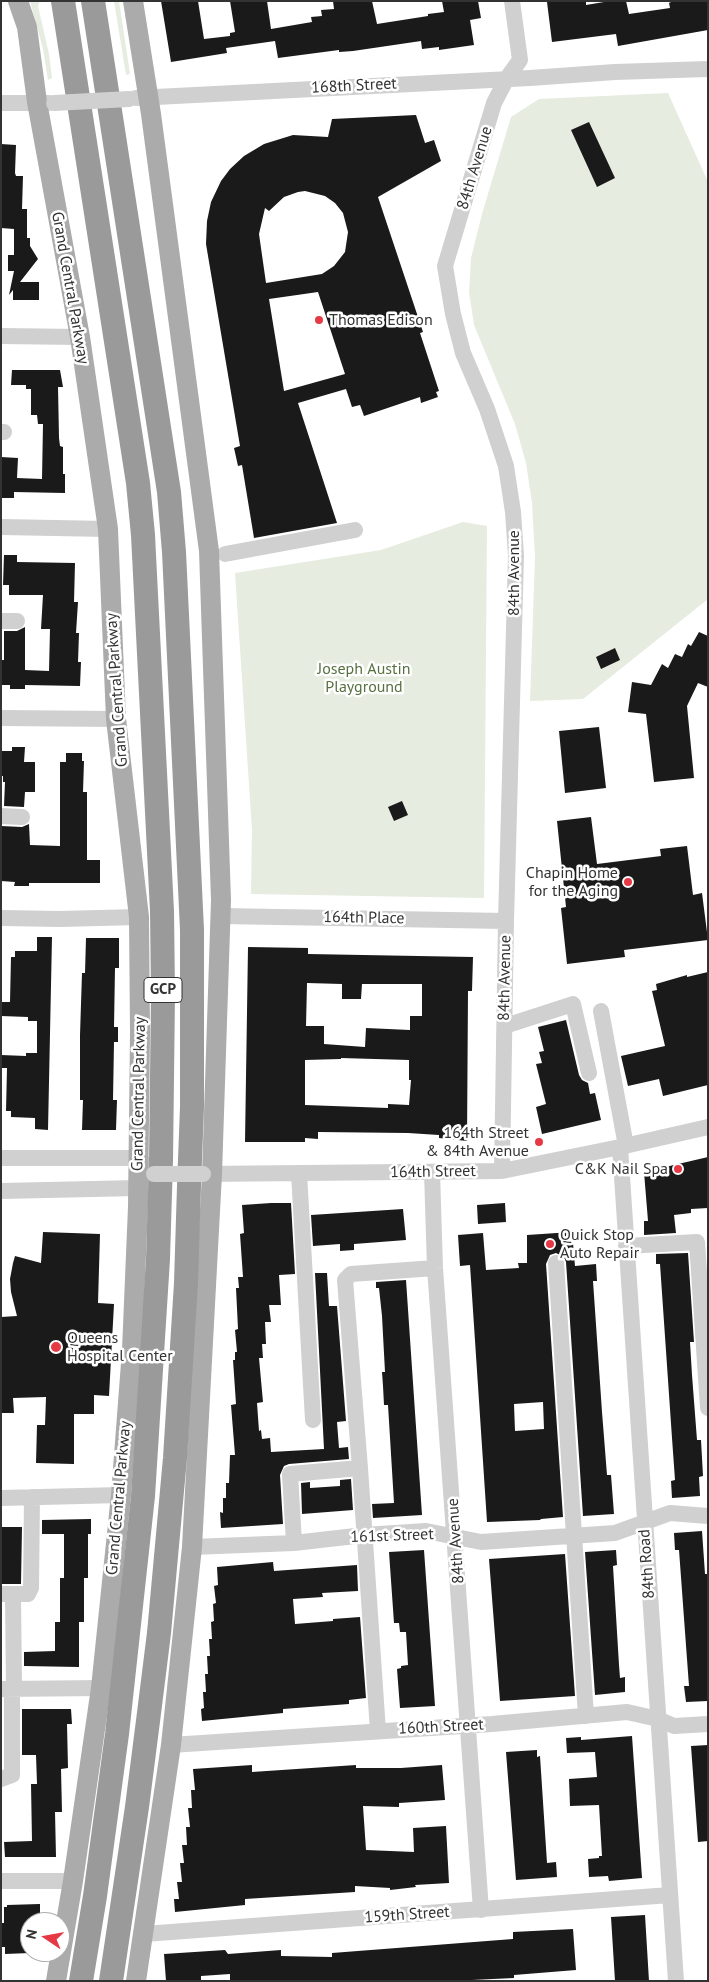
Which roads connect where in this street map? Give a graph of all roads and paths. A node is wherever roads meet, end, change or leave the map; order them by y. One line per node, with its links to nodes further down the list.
1 (18, 1): 10 (main road, Grand Central Parkway)
2 (63, 1): 71 (highway, Grand Central Parkway / GCP)
3 (93, 1): 72 (highway, GCP)
4 (133, 1): 8 (main road)
5 (512, 1): 7 (street, 84th Avenue)
6 (708, 69): 7 (street, 168th Street)
7 (507, 78): 8 (street, 168th Street); 24 (street, 84th Avenue)
8 (138, 98): 10 (street, 168th Street, bridge); 21 (main road)
9 (1, 103): 10 (street, 168th Street)
10 (46, 103): 12 (main road, Grand Central Parkway)
11 (1, 336): 12 (street)
12 (80, 337): 14 (main road, Grand Central Parkway)
13 (1, 527): 14 (street)
14 (108, 529): 18 (main road, Grand Central Parkway)
15 (355, 530): 16 (street)
16 (225, 554)
17 (1, 718): 18 (street)
18 (116, 720): 22 (main road, Grand Central Parkway)
19 (1, 816): 20 (street)
20 (22, 817)
21 (221, 916): 24 (street, 164th Place); 36 (main road)
22 (139, 917): 23 (street); 31 (main road, Grand Central Parkway)
23 (1, 918)
24 (506, 921): 26 (street, 84th Avenue)
25 (601, 1011): 29 (street, 84th Road)
26 (505, 1026): 27 (street); 32 (street, 84th Avenue)
27 (589, 1073)
28 (708, 1127): 29 (street, 164th Street)
29 (623, 1146): 32 (street, 164th Street); 39 (street, 84th Road)
30 (1, 1158): 31 (street)
31 (138, 1158): 35 (street); 37 (main road, Grand Central Parkway)
32 (502, 1171): 33 (street, 164th Street)
33 (432, 1172): 34 (street, 164th Street); 41 (street, 84th Avenue)
34 (299, 1173): 36 (street, 164th Street); 43 (street)
35 (154, 1174): 36 (street, 164th Street, bridge); 37 (street)
36 (208, 1174): 54 (main road)
37 (138, 1188): 38 (street); 45 (main road, Grand Central Parkway)
38 (1, 1191)
39 (626, 1246): 42 (street); 49 (street, 84th Road)
40 (556, 1263): 51 (street)
41 (435, 1268): 44 (street); 52 (street, 84th Avenue)
42 (708, 1408)
43 (313, 1420)
44 (360, 1468): 50 (street); 53 (street)
45 (121, 1495): 46 (street); 56 (main road, Grand Central Parkway)
46 (32, 1497): 47 (street); 55 (street)
47 (1, 1498)
48 (708, 1516): 49 (street, 161st Street)
49 (644, 1523): 51 (street, 161st Street); 59 (street, 84th Road)
50 (364, 1535): 52 (street, 161st Street); 53 (street, 161st Street); 62 (street)
51 (573, 1535): 52 (street, 161st Street); 58 (street)
52 (455, 1536): 61 (street, 84th Avenue)
53 (294, 1543): 54 (street, 161st Street)
54 (192, 1547): 63 (main road)
55 (7, 1594): 57 (street)
56 (101, 1688): 57 (street); 66 (main road, Grand Central Parkway)
57 (9, 1689): 64 (street)
58 (586, 1716): 59 (street, 160th Street); 61 (street, 160th Street)
59 (658, 1719): 60 (street, 160th Street); 67 (street, 84th Road)
60 (708, 1724)
61 (469, 1725): 62 (street, 160th Street); 68 (street, 84th Avenue)
62 (378, 1731): 63 (street, 160th Street)
63 (171, 1745): 69 (main road)
64 (1, 1779)
65 (1, 1882): 66 (street)
66 (73, 1882): 70 (main road, Grand Central Parkway)
67 (670, 1895): 68 (street, 159th Street); 74 (street, 84th Road)
68 (481, 1910): 69 (street, 159th Street)
69 (144, 1934): 73 (main road)
70 (56, 1981)
71 (81, 1981)
72 (111, 1981)
73 (136, 1981)
74 (676, 1981)

